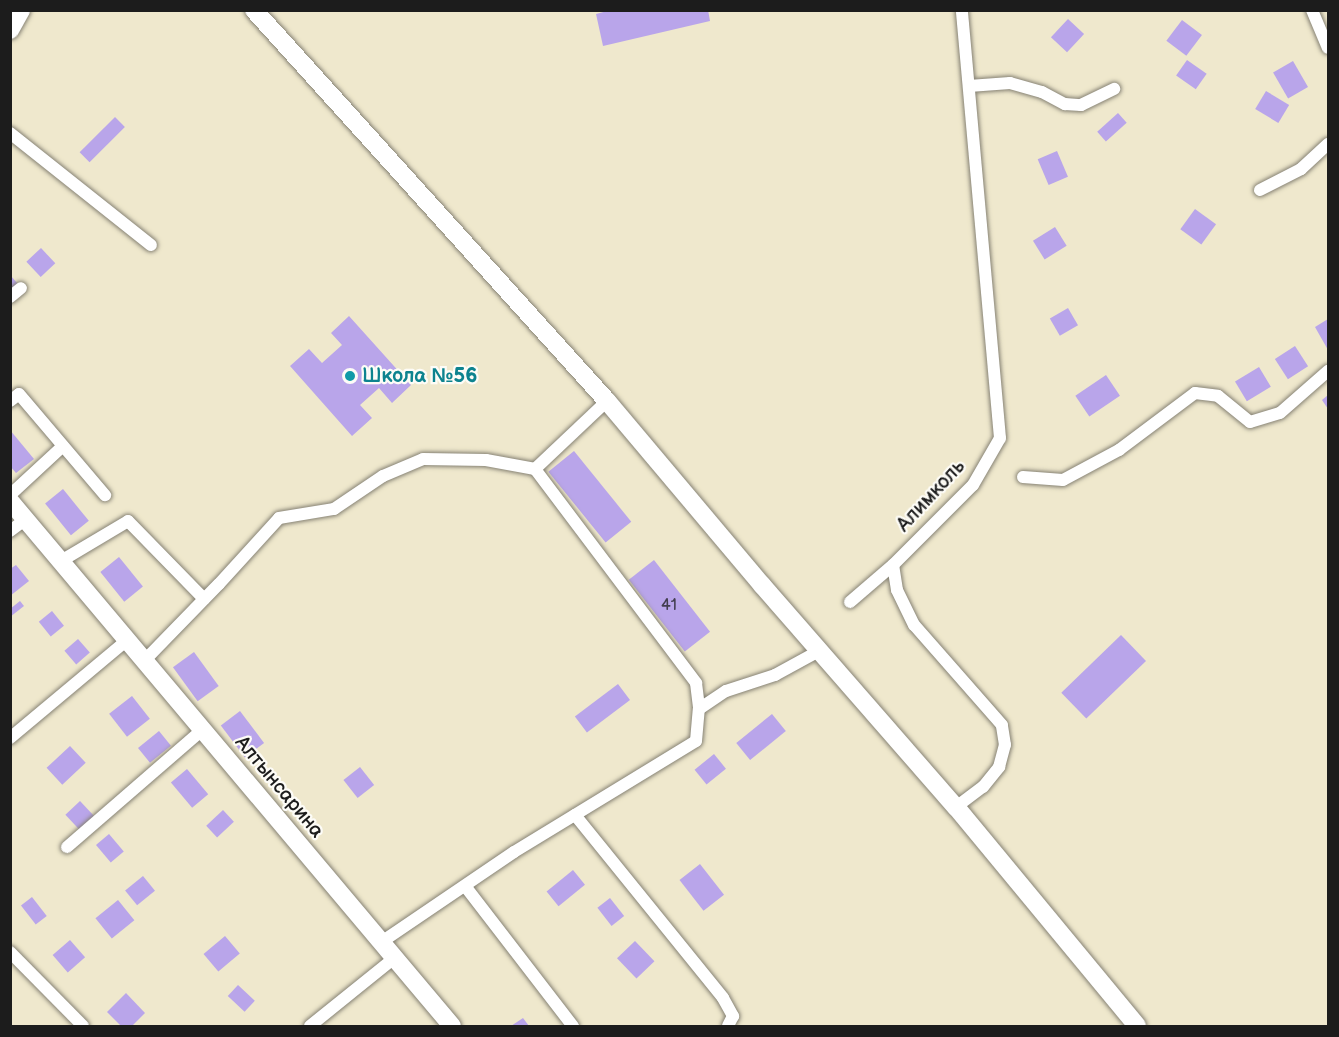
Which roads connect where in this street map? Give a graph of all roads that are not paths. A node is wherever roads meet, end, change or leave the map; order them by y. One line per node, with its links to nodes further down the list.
1 (21, 10): 5 (street)
2 (254, 10): 17 (street)
3 (962, 10): 7 (street, Алимколь)
4 (1312, 10): 6 (street)
5 (10, 30)
6 (1329, 48)
7 (969, 86): 8 (street); 27 (street, Алимколь)
8 (1114, 89)
9 (10, 133): 12 (street)
10 (1329, 144): 11 (street)
11 (1260, 190)
12 (150, 245)
13 (21, 288): 14 (street)
14 (10, 297)
15 (1329, 371): 20 (street)
16 (10, 401): 18 (street)
17 (607, 401): 19 (street); 31 (street)
18 (63, 446): 21 (street); 22 (street)
19 (535, 469): 28 (street); 33 (street)
20 (1023, 477)
21 (10, 495)
22 (105, 495)
23 (10, 501): 24 (street, Алтынсарина)
24 (26, 519): 25 (street); 26 (street, Алтынсарина)
25 (10, 531)
26 (61, 561): 28 (street); 30 (street, Алтынсарина)
27 (893, 565): 29 (street, Алимколь); 36 (street)
28 (204, 599): 32 (street)
29 (850, 602)
30 (127, 640): 32 (street, Алтынсарина); 35 (street)
31 (819, 651): 33 (street); 36 (street)
32 (144, 661): 34 (street, Алтынсарина)
33 (699, 709): 37 (street)
34 (202, 729): 38 (street); 40 (street, Алтынсарина)
35 (10, 738)
36 (956, 807): 48 (street)
37 (575, 815): 39 (street); 47 (street)
38 (67, 847)
39 (465, 886): 40 (street); 46 (street)
40 (380, 943): 42 (street, Алтынсарина)
41 (12, 957): 43 (street)
42 (393, 959): 44 (street); 45 (street, Алтынсарина)
43 (83, 1026)
44 (310, 1026)
45 (452, 1026)
46 (573, 1026)
47 (728, 1026)
48 (1137, 1026)

